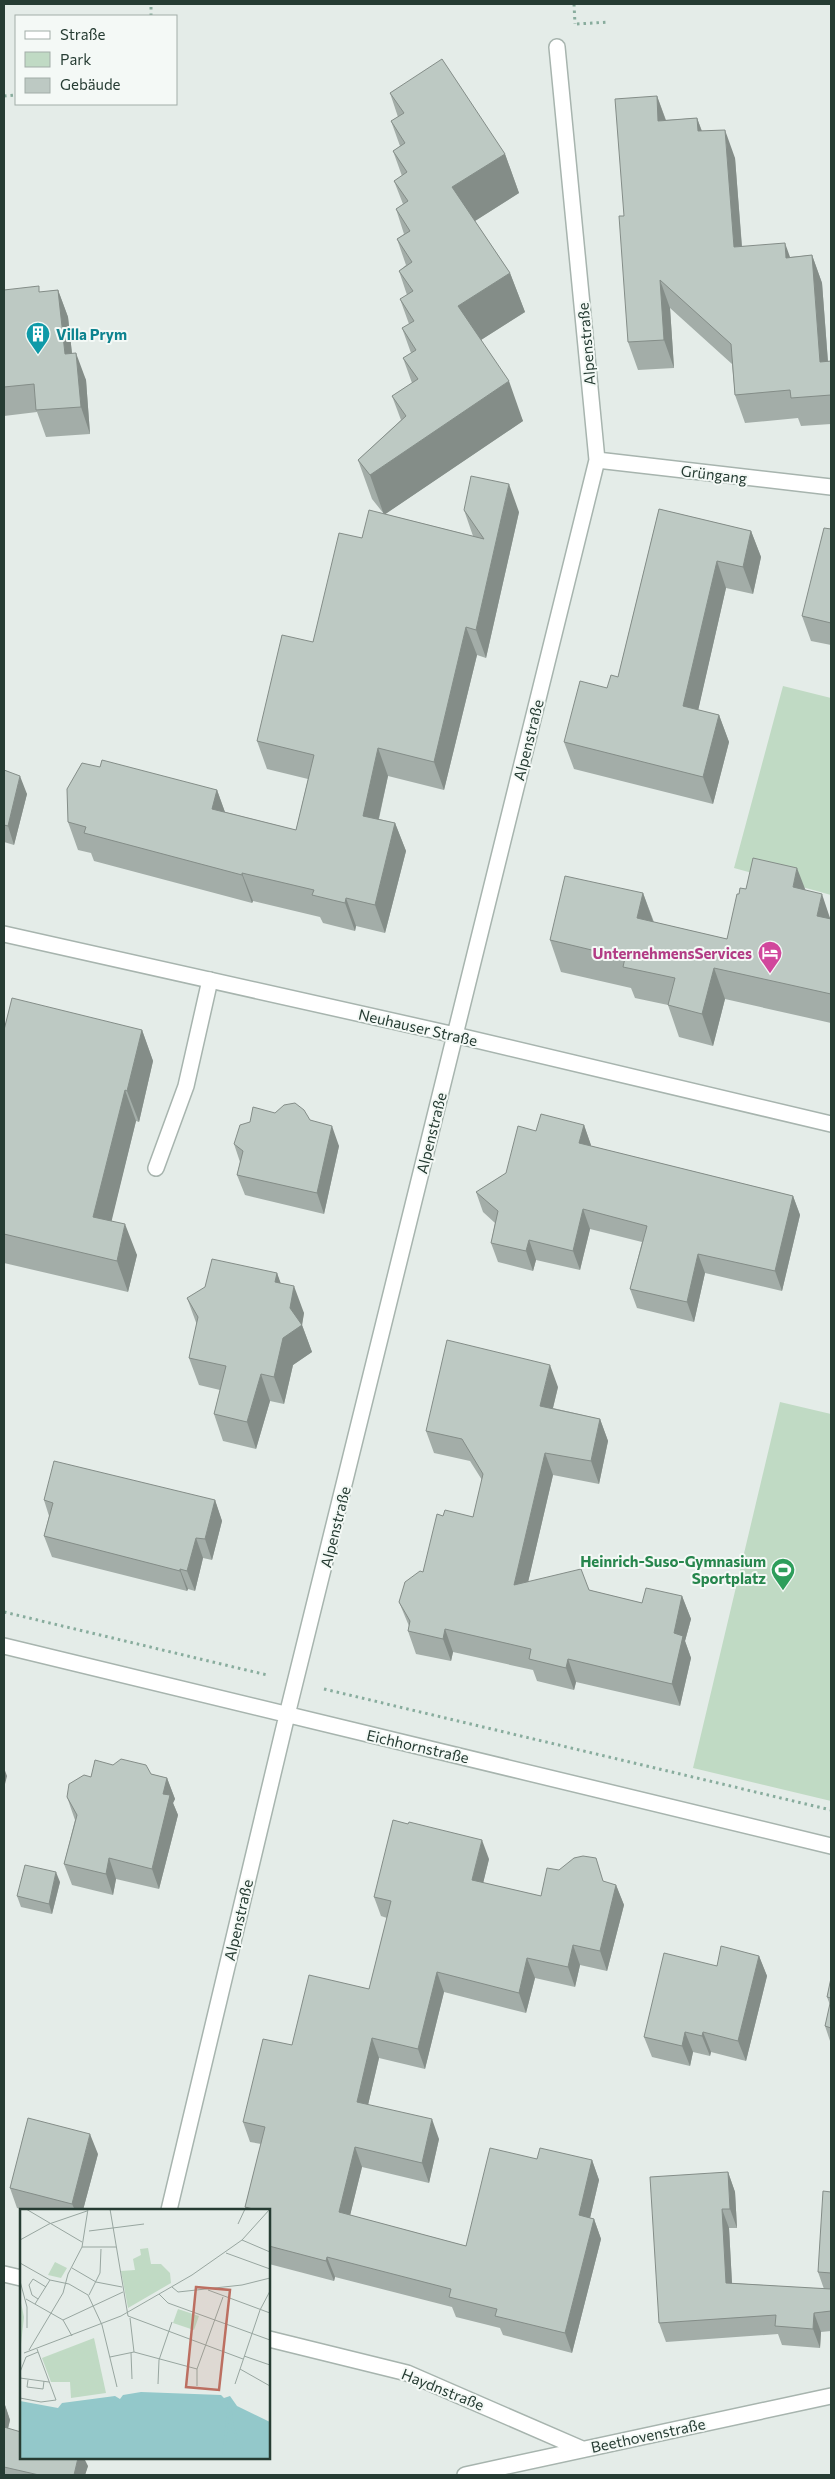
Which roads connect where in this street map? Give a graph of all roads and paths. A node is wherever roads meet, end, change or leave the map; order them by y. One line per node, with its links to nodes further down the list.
1 (609, 22): 2 (path)
2 (576, 24)
3 (557, 47): 4 (street, Alpenstraße)
4 (597, 460): 5 (street, Grüngang); 8 (street, Alpenstraße)
5 (831, 487)
6 (4, 934): 7 (street, Neuhauser Straße)
7 (210, 980): 8 (street, Neuhauser Straße); 10 (street)
8 (455, 1035): 9 (street, Neuhauser Straße); 13 (street, Alpenstraße)
9 (831, 1124)
10 (156, 1168)
11 (4, 1612): 13 (path)
12 (4, 1646): 14 (street, Eichhornstraße)
13 (296, 1682): 14 (street, Alpenstraße); 15 (path)
14 (287, 1715): 16 (street, Eichhornstraße); 17 (street, Alpenstraße)
15 (831, 1810)
16 (831, 1846)
17 (169, 2209)
18 (4, 2274): 19 (street)
19 (20, 2278)
20 (270, 2339): 22 (street, Haydnstraße)
21 (831, 2396): 22 (street, Beethovenstraße)
22 (582, 2449): 23 (street, Beethovenstraße)
23 (465, 2475)

